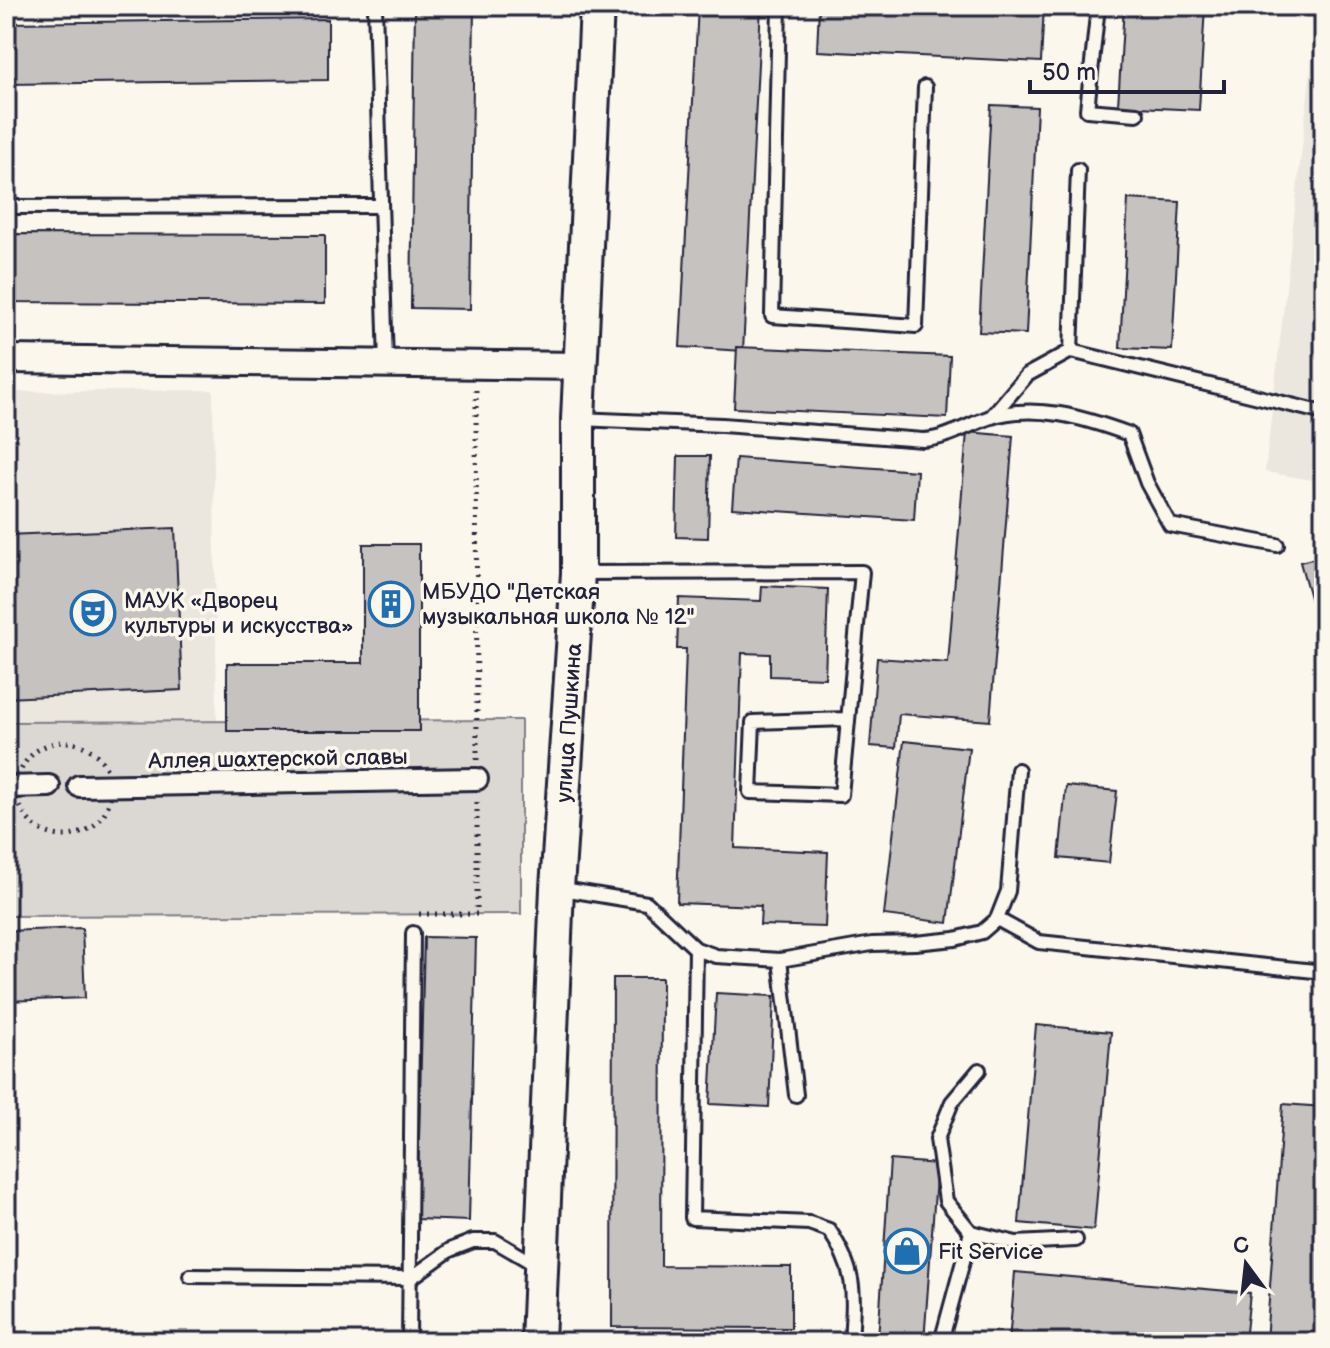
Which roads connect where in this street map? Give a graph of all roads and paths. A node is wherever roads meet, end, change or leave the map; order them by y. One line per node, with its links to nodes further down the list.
1 (375, 6): 8 (lane)
2 (597, 6): 14 (street, улица Пушкина)
3 (779, 6): 5 (lane)
4 (1098, 6): 6 (lane)
5 (925, 87)
6 (1137, 114)
7 (1078, 170): 10 (lane)
8 (381, 206): 9 (lane); 12 (lane)
9 (6, 207)
10 (1071, 351): 15 (lane); 16 (lane)
11 (6, 359): 12 (street)
12 (386, 364): 13 (street)
13 (476, 365): 14 (street); 22 (path)
14 (581, 366): 17 (street, улица Пушкина)
15 (1324, 413)
16 (991, 417): 17 (lane); 18 (lane)
17 (578, 419): 19 (street, улица Пушкина)
18 (1277, 545)
19 (578, 573): 20 (lane); 26 (street, улица Пушкина)
20 (848, 719): 20 (lane)
21 (1018, 770): 27 (lane)
22 (477, 779): 24 (street, Аллея шахтерской славы); 28 (path)
23 (49, 786): 25 (street)
24 (79, 786)
25 (6, 787)
26 (557, 888): 29 (lane); 36 (street, улица Пушкина)
27 (997, 919): 30 (lane); 31 (lane)
28 (413, 933): 38 (lane)
29 (696, 949): 30 (lane); 41 (lane)
30 (780, 960): 33 (lane)
31 (1324, 972)
32 (979, 1070): 34 (lane)
33 (796, 1095)
34 (971, 1232): 35 (lane); 42 (lane)
35 (1076, 1240)
36 (541, 1268): 38 (lane); 40 (street, улица Пушкина)
37 (190, 1276): 38 (lane)
38 (411, 1278): 39 (lane)
39 (409, 1342)
40 (538, 1342)
41 (851, 1342)
42 (941, 1342)

